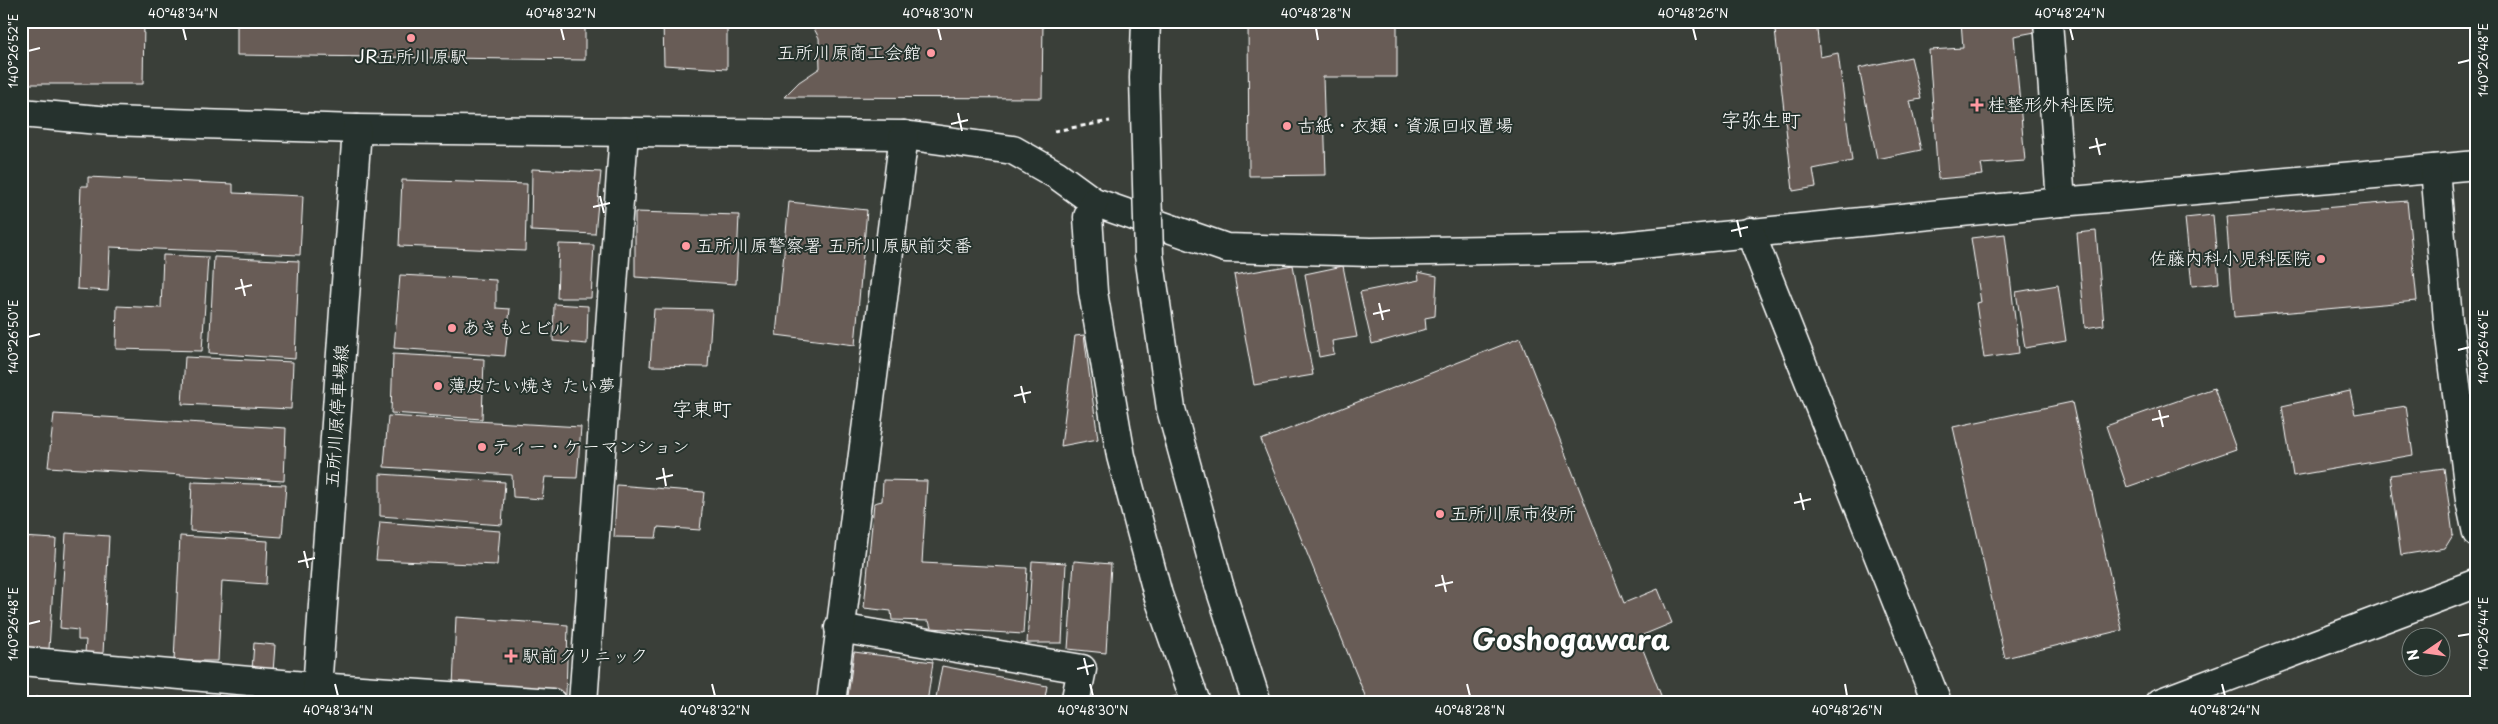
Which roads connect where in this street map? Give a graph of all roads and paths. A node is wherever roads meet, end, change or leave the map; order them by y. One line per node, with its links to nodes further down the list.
1 (1146, 21): 24 (main road, bridge)
2 (2048, 21): 12 (main road)
3 (21, 113): 5 (main road)
4 (1119, 119): 6 (path)
5 (357, 129): 7 (main road); 18 (main road, 五所川原停車場線)
6 (1054, 131)
7 (624, 132): 8 (main road); 20 (main road)
8 (904, 135): 11 (main road); 16 (main road)
9 (2477, 165): 10 (main road)
10 (2435, 169): 12 (main road); 14 (main road)
11 (1094, 202): 13 (main road); 23 (main road)
12 (2061, 202): 13 (main road)
13 (1750, 232): 25 (main road)
14 (2477, 533)
15 (2477, 583): 26 (main road)
16 (839, 628): 21 (main road); 22 (main road)
17 (21, 661): 18 (main road)
18 (317, 695): 19 (main road)
19 (552, 703)
20 (583, 703)
21 (831, 703)
22 (1075, 703)
23 (1196, 703)
24 (1257, 703)
25 (1937, 703)
26 (2159, 703)

